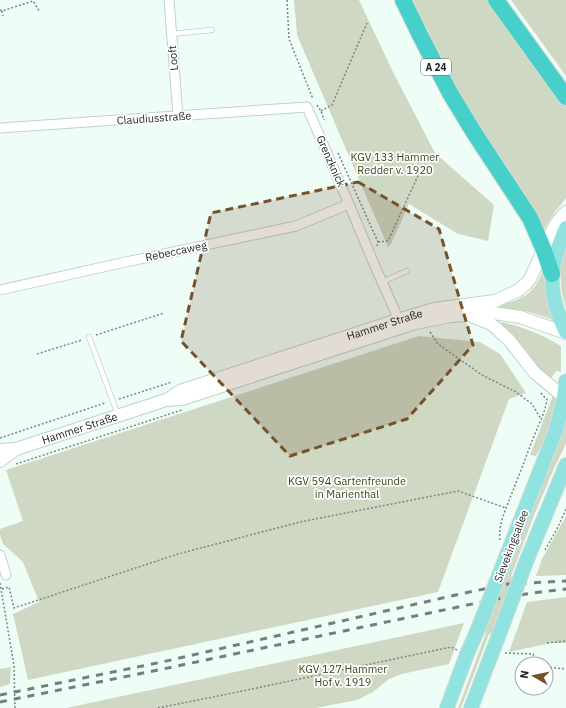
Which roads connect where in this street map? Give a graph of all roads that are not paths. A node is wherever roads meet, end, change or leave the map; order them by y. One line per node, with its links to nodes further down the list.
1 (169, 0): 5 (street, Looft)
2 (403, 0): 13 (highway, A 24)
3 (496, 0): 6 (highway)
4 (212, 30): 5 (lane)
5 (171, 34): 8 (street, Looft)
6 (566, 97)
7 (307, 107): 8 (street, Claudiusstraße); 10 (street, Grenzknick)
8 (178, 116): 9 (street, Claudiusstraße)
9 (0, 128)
10 (349, 204): 16 (street, Grenzknick); 17 (street, Rebeccaweg)
11 (566, 212): 13 (main road, Hammer Straße)
12 (566, 228): 15 (main road)
13 (543, 248): 15 (highway); 19 (main road, Hammer Straße)
14 (408, 271): 16 (lane)
15 (552, 274): 20 (main road)
16 (382, 282): 19 (street, Grenzknick)
17 (4, 289)
18 (468, 315): 20 (main road, Hammer Straße); 23 (main road); 24 (main road, Hammer Straße)
19 (398, 320): 24 (main road, Hammer Straße)
20 (566, 333)
21 (89, 338): 25 (lane)
22 (566, 381): 23 (main road, Sievekingsallee)
23 (564, 397): 32 (main road, Sievekingsallee, bridge)
24 (166, 400): 25 (main road, Hammer Straße)
25 (119, 416): 26 (main road, Hammer Straße)
26 (16, 449): 27 (main road, Hammer Straße); 28 (main road, Hammer Straße)
27 (0, 450)
28 (0, 462)
29 (566, 465): 33 (main road, Sievekingsallee, bridge)
30 (0, 556): 31 (street)
31 (3, 579)
32 (447, 708)
33 (471, 708)

